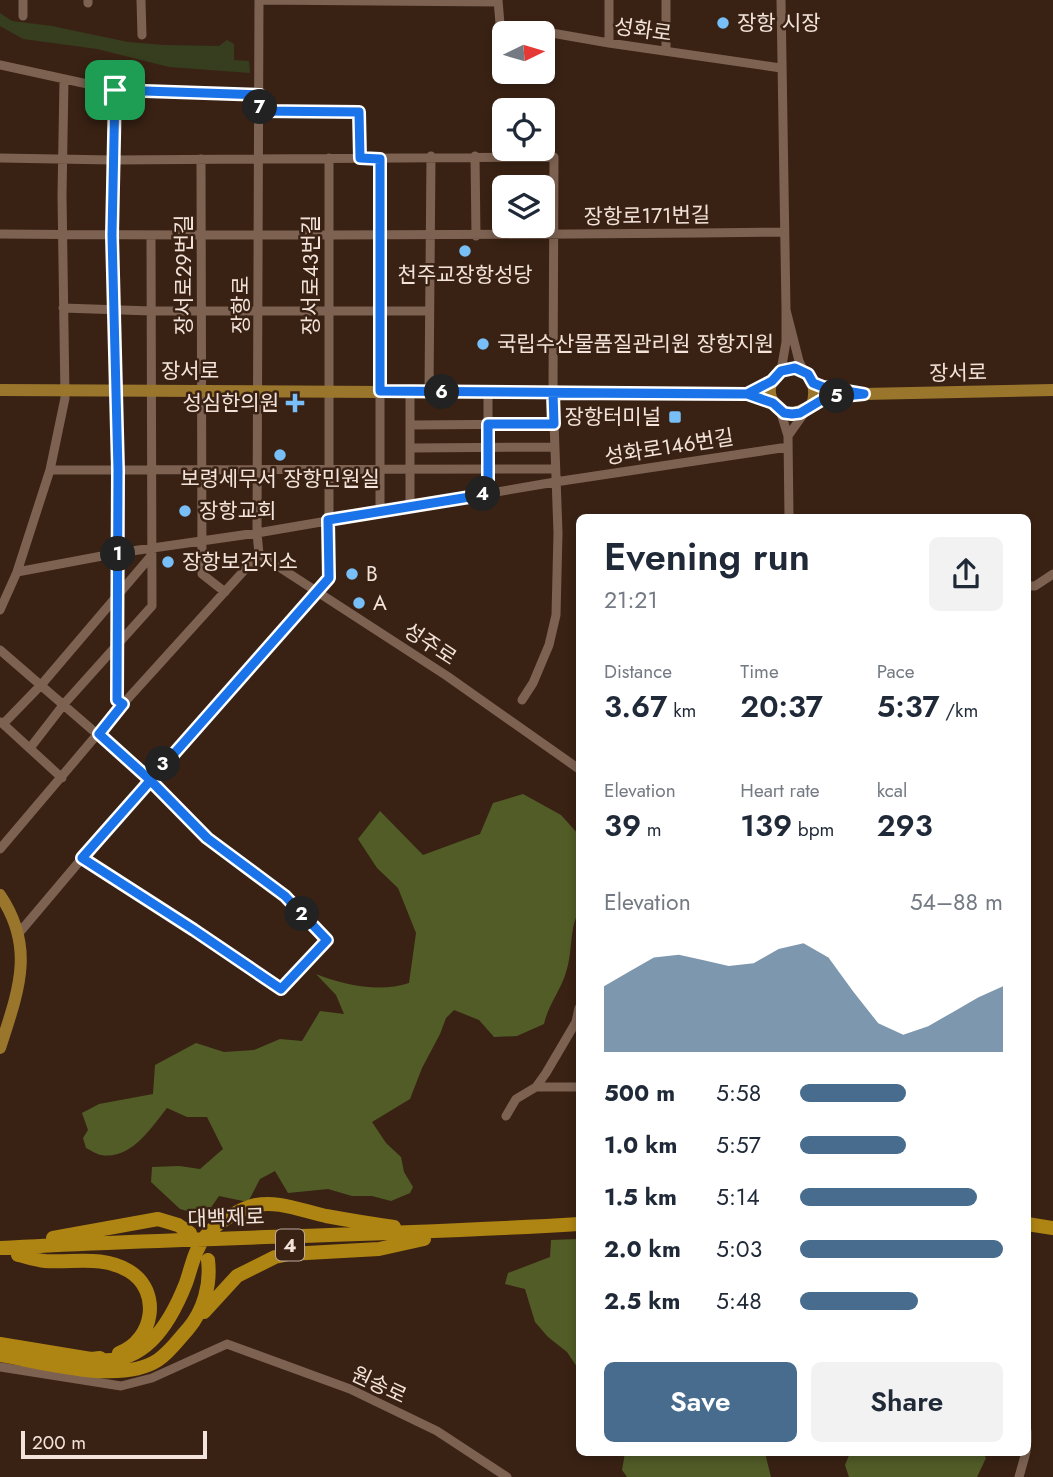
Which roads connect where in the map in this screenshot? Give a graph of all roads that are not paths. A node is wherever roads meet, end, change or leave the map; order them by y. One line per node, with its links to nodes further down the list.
1 (23, 0): 9 (street)
2 (141, 0): 10 (street)
3 (259, 0): 7 (street); 17 (street, 장항로)
4 (609, 0): 11 (street)
5 (666, 0): 12 (street)
6 (781, 0): 14 (street)
7 (392, 1): 8 (street)
8 (498, 1): 11 (street, 성화로)
9 (23, 16)
10 (142, 35)
11 (609, 43): 12 (street, 성화로)
12 (666, 51): 14 (street, 성화로)
13 (0, 65): 15 (street)
14 (781, 68): 30 (street)
15 (64, 80): 16 (street); 24 (street)
16 (115, 90): 17 (street); 28 (street)
17 (260, 95): 18 (street, 장항로)
18 (260, 111): 23 (street); 26 (street, 장항로)
19 (430, 156): 20 (street); 27 (street); 33 (street)
20 (480, 156): 29 (street); 41 (street)
21 (0, 158): 24 (street)
22 (329, 158): 23 (street); 26 (street); 39 (street, 장서로43번길)
23 (360, 158): 27 (street)
24 (64, 159): 28 (street); 34 (street)
25 (201, 159): 26 (street); 28 (street); 37 (street, 장서로29번길)
26 (260, 159): 38 (street, 장항로)
27 (380, 159): 32 (street)
28 (113, 160): 35 (street)
29 (554, 175)
30 (784, 232): 40 (street, 장항로171번길); 46 (street)
31 (0, 234): 34 (street, 장항로171번길)
32 (380, 234): 33 (street, 장항로171번길); 39 (street, 장항로171번길); 51 (street)
33 (430, 234): 41 (street, 장항로171번길); 52 (street)
34 (63, 235): 35 (street, 장항로171번길); 44 (street)
35 (112, 235): 36 (street, 장항로171번길); 45 (street)
36 (151, 235): 37 (street, 장항로171번길); 47 (street)
37 (201, 235): 38 (street, 장항로171번길); 48 (street, 장서로29번길)
38 (259, 235): 39 (street, 장항로171번길); 49 (street, 장항로)
39 (328, 235): 50 (street, 장서로43번길)
40 (555, 235)
41 (476, 236): 42 (street, 장항로171번길)
42 (492, 236)
43 (553, 238): 68 (street)
44 (63, 308): 45 (street); 57 (street)
45 (113, 309): 47 (street); 58 (street)
46 (786, 310): 53 (street); 54 (street)
47 (151, 311): 48 (street); 59 (street)
48 (202, 311): 49 (street); 60 (street, 장서로29번길)
49 (258, 311): 50 (street); 61 (street, 장항로)
50 (328, 311): 51 (street); 63 (street, 장서로43번길)
51 (380, 311): 52 (street); 64 (street)
52 (429, 311): 66 (street)
53 (804, 372): 54 (main road); 55 (main road)
54 (777, 376): 69 (main road); 71 (main road)
55 (813, 383): 70 (main road); 72 (main road)
56 (0, 390): 57 (main road, 장서로)
57 (65, 390): 58 (main road, 장서로); 83 (street)
58 (117, 390): 59 (main road, 장서로); 84 (street)
59 (151, 390): 60 (main road, 장서로); 85 (street)
60 (201, 390): 61 (main road, 장서로); 86 (street, 장서로29번길)
61 (258, 390): 63 (main road, 장서로); 87 (street, 장항로)
62 (1053, 390): 70 (main road, 장서로)
63 (329, 391): 64 (main road, 장서로); 88 (street, 장서로43번길)
64 (380, 391): 65 (main road, 장서로); 89 (street)
65 (410, 391): 66 (main road, 장서로); 75 (street)
66 (429, 392): 67 (main road, 장서로)
67 (488, 392): 68 (main road, 장서로); 73 (street)
68 (553, 393): 69 (main road, 장서로); 74 (street)
69 (747, 394): 71 (main road)
70 (864, 394): 72 (main road)
71 (776, 407): 72 (main road); 76 (street)
72 (810, 408): 76 (street)
73 (488, 424): 74 (street); 75 (street); 77 (street)
74 (554, 424): 78 (street)
75 (410, 425): 80 (street)
76 (788, 436): 79 (street)
77 (488, 447): 78 (street); 80 (street); 81 (street)
78 (554, 447): 82 (street)
79 (788, 447): 91 (street, 성화로146번길); 95 (street)
80 (410, 448): 90 (street)
81 (488, 469): 82 (street); 90 (street); 92 (street)
82 (555, 469): 91 (street)
83 (50, 470): 84 (street); 102 (street)
84 (118, 470): 85 (street); 99 (street)
85 (152, 470): 86 (street); 100 (street)
86 (201, 470): 87 (street); 98 (street, 장서로29번길)
87 (257, 470): 88 (street); 97 (street, 장항로)
88 (327, 470): 89 (street); 96 (street, 장서로43번길)
89 (380, 470): 90 (street); 94 (street)
90 (410, 470): 93 (street)
91 (555, 482): 92 (street, 성화로146번길); 112 (street)
92 (488, 494): 93 (street, 성화로146번길)
93 (410, 506): 94 (street, 성화로146번길)
94 (380, 511): 96 (street, 성화로146번길)
95 (789, 514)
96 (328, 520): 97 (street, 성화로146번길); 106 (street, 장서로43번길)
97 (257, 533): 98 (street, 성화로146번길); 101 (street, 장항로)
98 (201, 540): 100 (street, 성화로146번길); 105 (street, 장서로29번길)
99 (118, 553): 100 (street, 성화로146번길); 102 (street, 성화로146번길); 107 (street)
100 (151, 553): 107 (street); 109 (street)
101 (259, 554): 105 (street); 106 (street, 성주로)
102 (17, 572): 108 (street)
103 (1053, 574): 104 (street)
104 (1031, 586)
105 (225, 592): 114 (street)
106 (318, 592): 118 (street, 성주로); 120 (street)
107 (119, 595): 109 (street); 111 (street)
108 (0, 610)
109 (118, 644): 113 (street); 114 (street)
110 (0, 650): 111 (street)
111 (42, 684): 113 (street); 115 (street)
112 (522, 700)
113 (64, 704): 116 (street); 117 (street)
114 (123, 704): 116 (street)
115 (2, 723): 117 (street)
116 (99, 734): 119 (street); 120 (street)
117 (30, 748): 119 (street)
118 (576, 766)
119 (62, 778): 121 (street)
120 (149, 779): 122 (street); 122 (street)
121 (0, 849)
122 (82, 858): 124 (street)
123 (0, 895): 124 (main road)
124 (19, 933): 126 (main road)
125 (576, 1022): 127 (street)
126 (0, 1048)
127 (536, 1087): 128 (street); 129 (street)
128 (576, 1087)
129 (506, 1116)
130 (1031, 1216): 131 (highway)
131 (1053, 1219)
132 (576, 1224): 137 (highway, 대백제로)
133 (1031, 1224): 134 (highway)
134 (1053, 1228)
135 (190, 1233): 138 (highway)
136 (576, 1233): 137 (highway, 대백제로)
137 (424, 1236): 138 (highway, 대백제로); 139 (highway); 140 (highway)
138 (7, 1252): 143 (highway)
139 (202, 1257): 140 (highway); 143 (highway)
140 (193, 1323): 142 (highway)
141 (0, 1344): 143 (highway)
142 (0, 1355)
143 (91, 1359)
144 (0, 1367): 146 (street, 원송로)
145 (1025, 1456): 147 (street)
146 (508, 1477)
147 (1019, 1477)

